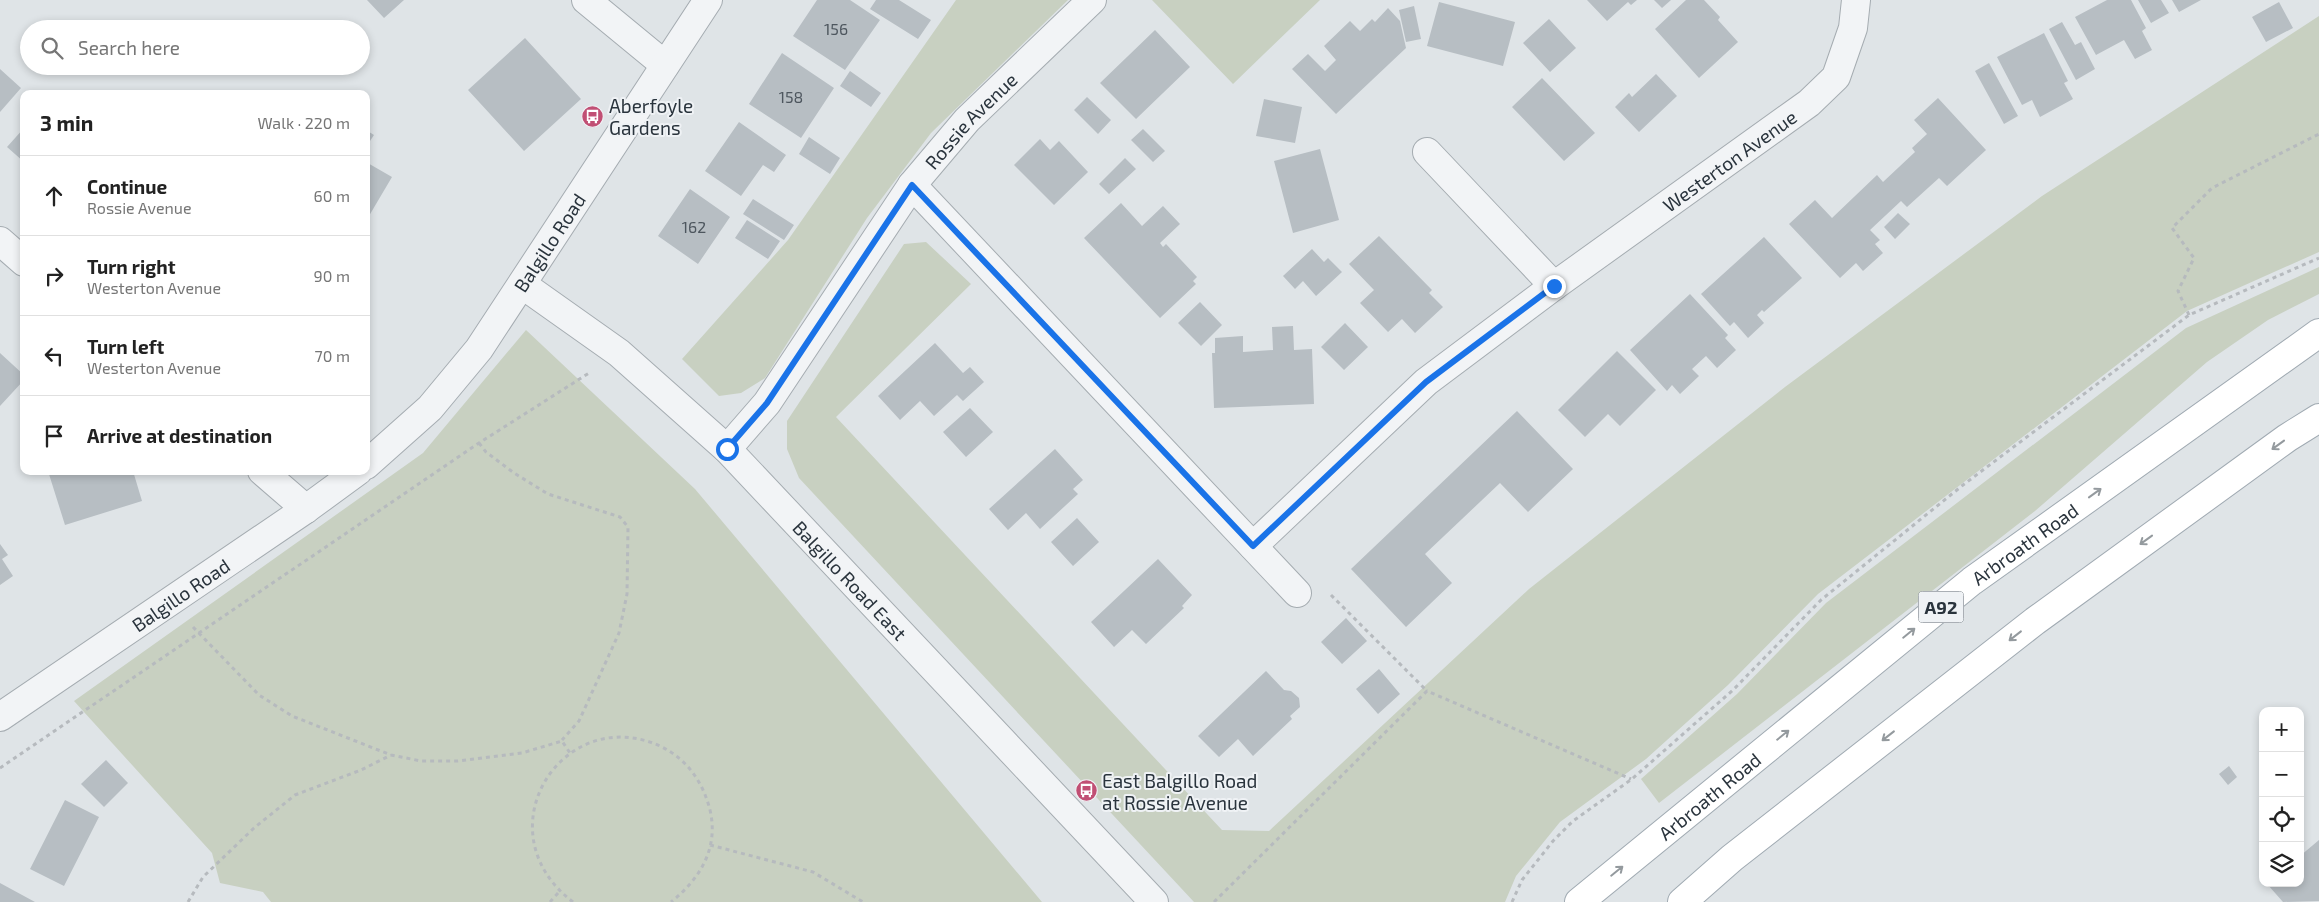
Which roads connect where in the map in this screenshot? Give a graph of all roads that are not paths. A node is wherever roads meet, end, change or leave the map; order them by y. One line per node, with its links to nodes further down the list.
1 (586, 0): 5 (street)
2 (708, 0): 5 (street, Balgillo Road)
3 (1092, 0): 7 (street, Rossie Avenue)
4 (1856, 0): 11 (street, Westerton Avenue)
5 (665, 65): 10 (street, Balgillo Road)
6 (1427, 152): 11 (street)
7 (912, 185): 14 (street, Rossie Avenue); 19 (street)
8 (0, 241): 9 (street)
9 (20, 258)
10 (523, 285): 14 (street, Balgillo Road East); 15 (street, Balgillo Road)
11 (1554, 286): 19 (street, Westerton Avenue)
12 (2319, 333): 23 (main road, Arbroath Road / A92, one-way to 12)
13 (2319, 418): 24 (main road, one-way to 24)
14 (727, 449): 22 (street, Balgillo Road East)
15 (370, 461)
16 (267, 475): 18 (street)
17 (353, 475): 18 (street, Balgillo Road)
18 (306, 509): 21 (street, Balgillo Road)
19 (1253, 546): 20 (street)
20 (1297, 592)
21 (0, 717)
22 (1154, 902)
23 (1579, 902)
24 (1682, 902)

